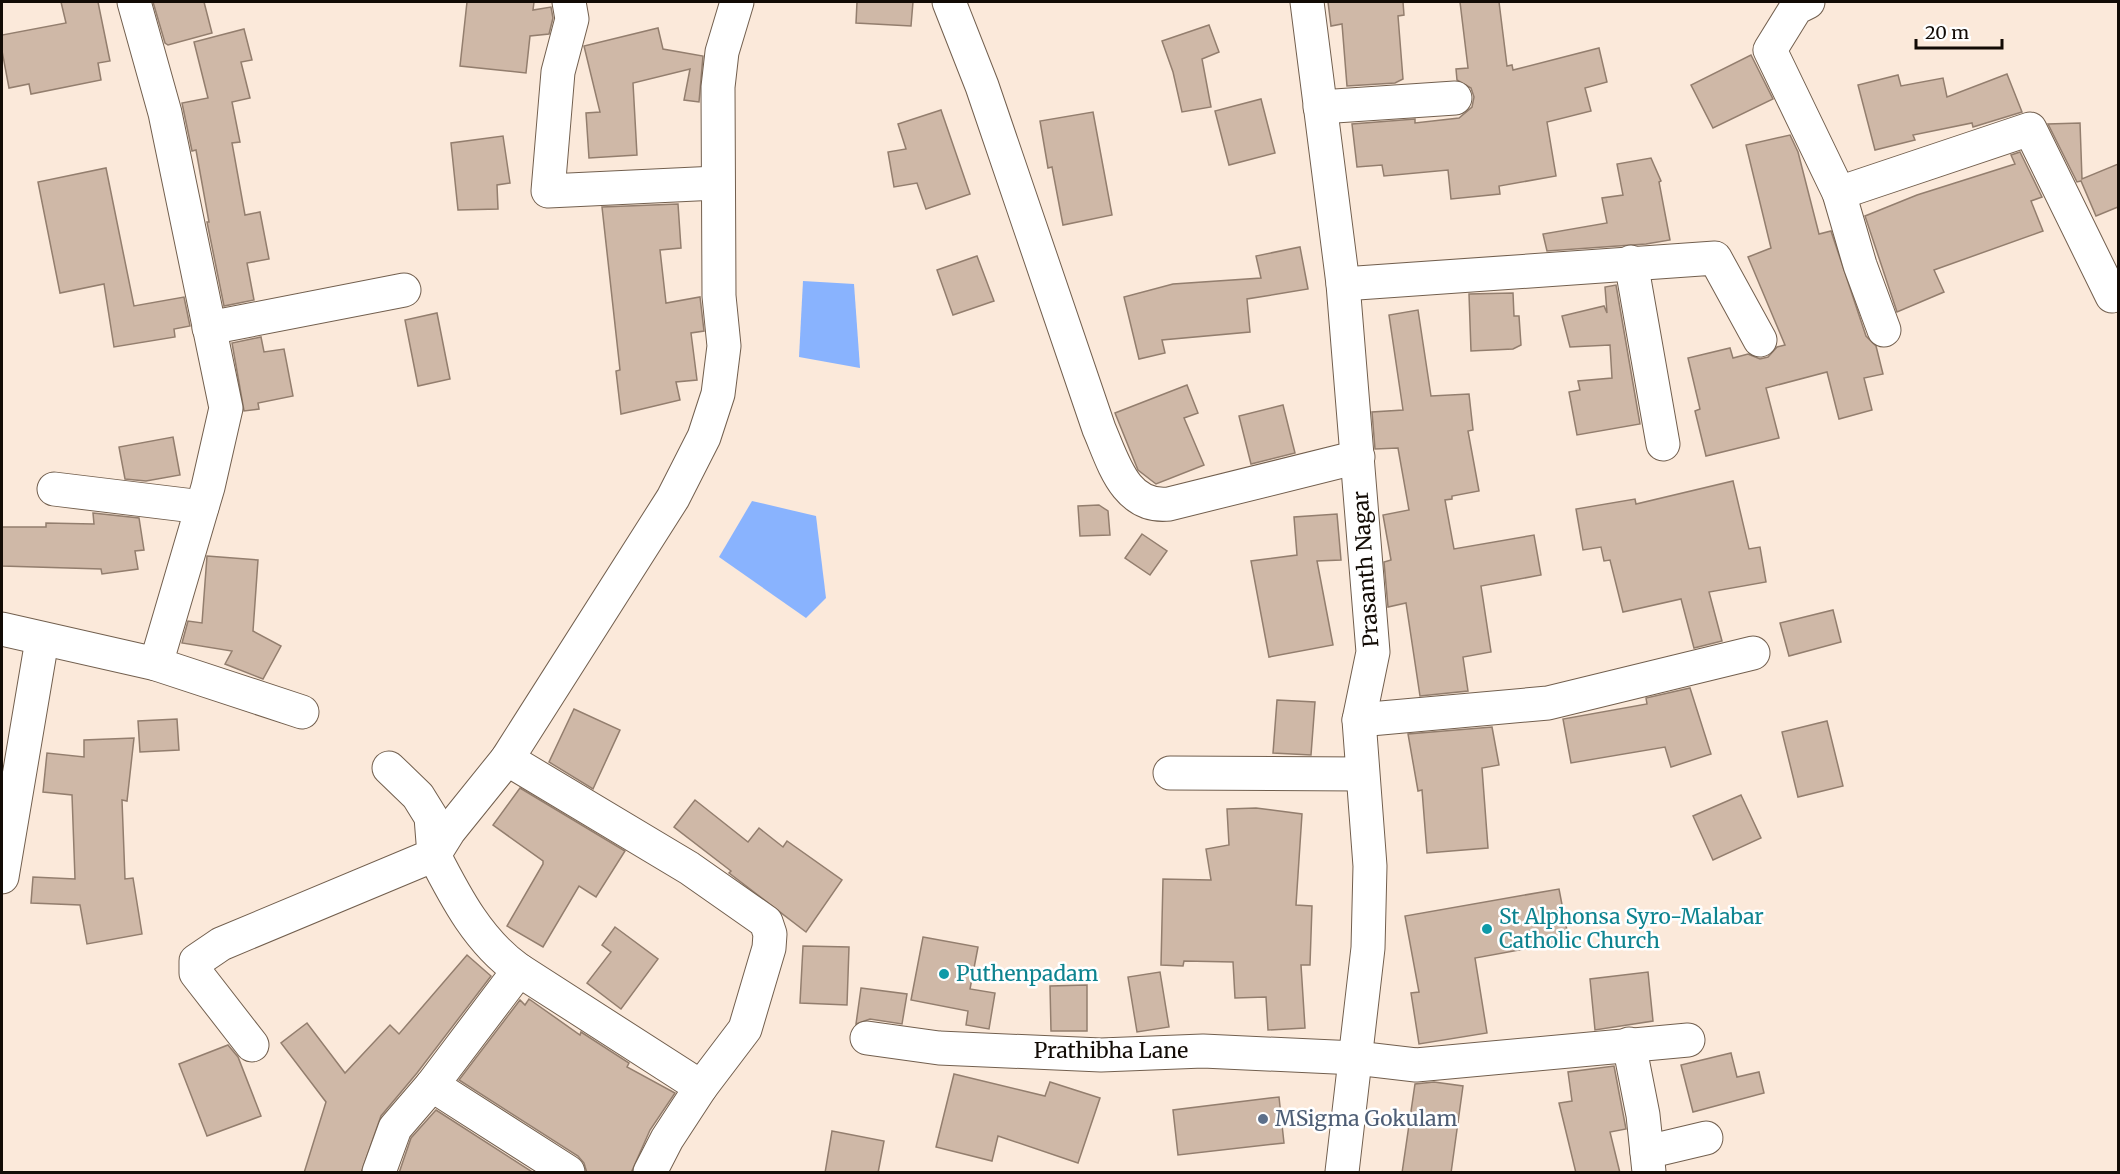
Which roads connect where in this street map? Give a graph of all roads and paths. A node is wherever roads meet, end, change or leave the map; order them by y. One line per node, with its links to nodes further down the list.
1 (134, 2): 15 (street)
2 (569, 2): 9 (street)
3 (736, 2): 9 (street)
4 (949, 2): 19 (street)
5 (1307, 2): 8 (street, Prasanth Nagar)
6 (1808, 2): 10 (street)
7 (1455, 98): 8 (street)
8 (1320, 107): 12 (street, Prasanth Nagar)
9 (717, 183): 28 (street)
10 (1839, 194): 14 (street); 16 (street)
11 (1631, 262): 12 (street); 17 (street); 18 (street)
12 (1342, 284): 19 (street, Prasanth Nagar)
13 (404, 290): 15 (street)
14 (2118, 294)
15 (209, 328): 21 (street)
16 (1884, 330)
17 (1760, 340)
18 (1663, 444)
19 (1358, 457): 27 (street, Prasanth Nagar)
20 (54, 489): 21 (street)
21 (202, 507): 25 (street)
22 (2, 628): 23 (street)
23 (42, 640): 25 (street); 33 (street)
24 (1753, 653): 27 (street)
25 (156, 664): 26 (street)
26 (302, 711)
27 (1359, 720): 31 (street, Prasanth Nagar)
28 (507, 759): 32 (street); 41 (street)
29 (389, 768): 32 (street)
30 (1170, 773): 31 (street)
31 (1362, 774): 39 (street, Prasanth Nagar)
32 (434, 855): 34 (street); 38 (street)
33 (2, 877)
34 (519, 970): 40 (street); 41 (street)
35 (867, 1038): 39 (street, Prathibha Lane)
36 (1688, 1040): 37 (street, Prathibha Lane)
37 (1629, 1044): 39 (street, Prathibha Lane); 43 (street)
38 (252, 1045)
39 (1356, 1058): 47 (street, Prasanth Nagar)
40 (432, 1085): 44 (street); 45 (street)
41 (701, 1087): 46 (street)
42 (1706, 1138): 43 (street)
43 (1648, 1162)
44 (379, 1173)
45 (568, 1173)
46 (650, 1173)
47 (1342, 1173)

